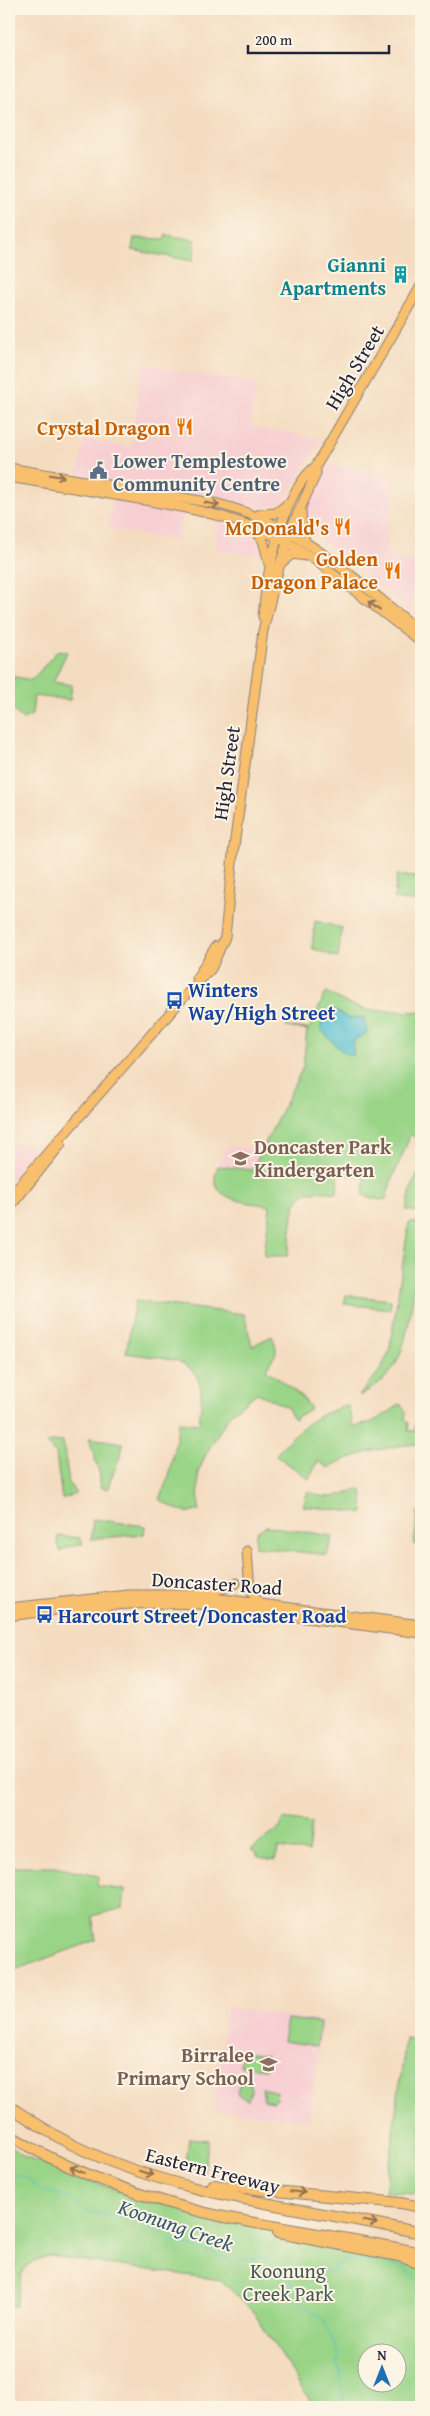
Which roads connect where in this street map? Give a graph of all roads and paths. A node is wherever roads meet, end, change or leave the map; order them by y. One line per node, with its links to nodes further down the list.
1 (421, 286): 4 (main road, High Street)
2 (9, 468): 5 (main road, one-way to 5)
3 (9, 477): 6 (main road)
4 (297, 501): 5 (main road); 7 (main road, High Street); 8 (main road, High Street); 10 (main road)
5 (248, 512): 7 (main road)
6 (249, 524): 9 (main road); 14 (main road)
7 (281, 526): 8 (main road); 9 (main road, High Street)
8 (290, 532): 10 (main road); 11 (main road, High Street)
9 (278, 537): 11 (main road); 14 (main road, High Street)
10 (305, 540): 16 (main road)
11 (288, 542): 12 (main road); 13 (main road, High Street)
12 (312, 557): 13 (main road); 17 (main road, one-way to 12)
13 (279, 565): 15 (main road, High Street)
14 (269, 567): 15 (main road, High Street)
15 (263, 631): 18 (main road, High Street)
16 (421, 632)
17 (421, 642)
18 (70, 1129): 19 (main road, High Street); 20 (main road, High Street)
19 (9, 1197)
20 (9, 1208)
21 (247, 1551): 25 (main road)
22 (236, 1583): 23 (main road)
23 (192, 1595): 24 (main road, Doncaster Road); 26 (main road, Doncaster Road)
24 (237, 1600): 25 (main road, Doncaster Road); 27 (main road)
25 (258, 1602): 29 (main road, Doncaster Road)
26 (9, 1608)
27 (236, 1610): 28 (main road, Doncaster Road); 29 (main road, Doncaster Road)
28 (9, 1616)
29 (418, 1629)
30 (9, 2106): 33 (highway, Eastern Freeway, one-way to 33)
31 (9, 2134): 32 (highway, Eastern Freeway, one-way to 31)
32 (101, 2180): 36 (highway, Eastern Freeway); 37 (highway)
33 (180, 2183): 34 (highway, one-way to 34); 35 (highway, Eastern Freeway, one-way to 35)
34 (421, 2207)
35 (421, 2233)
36 (421, 2254)
37 (421, 2264)

